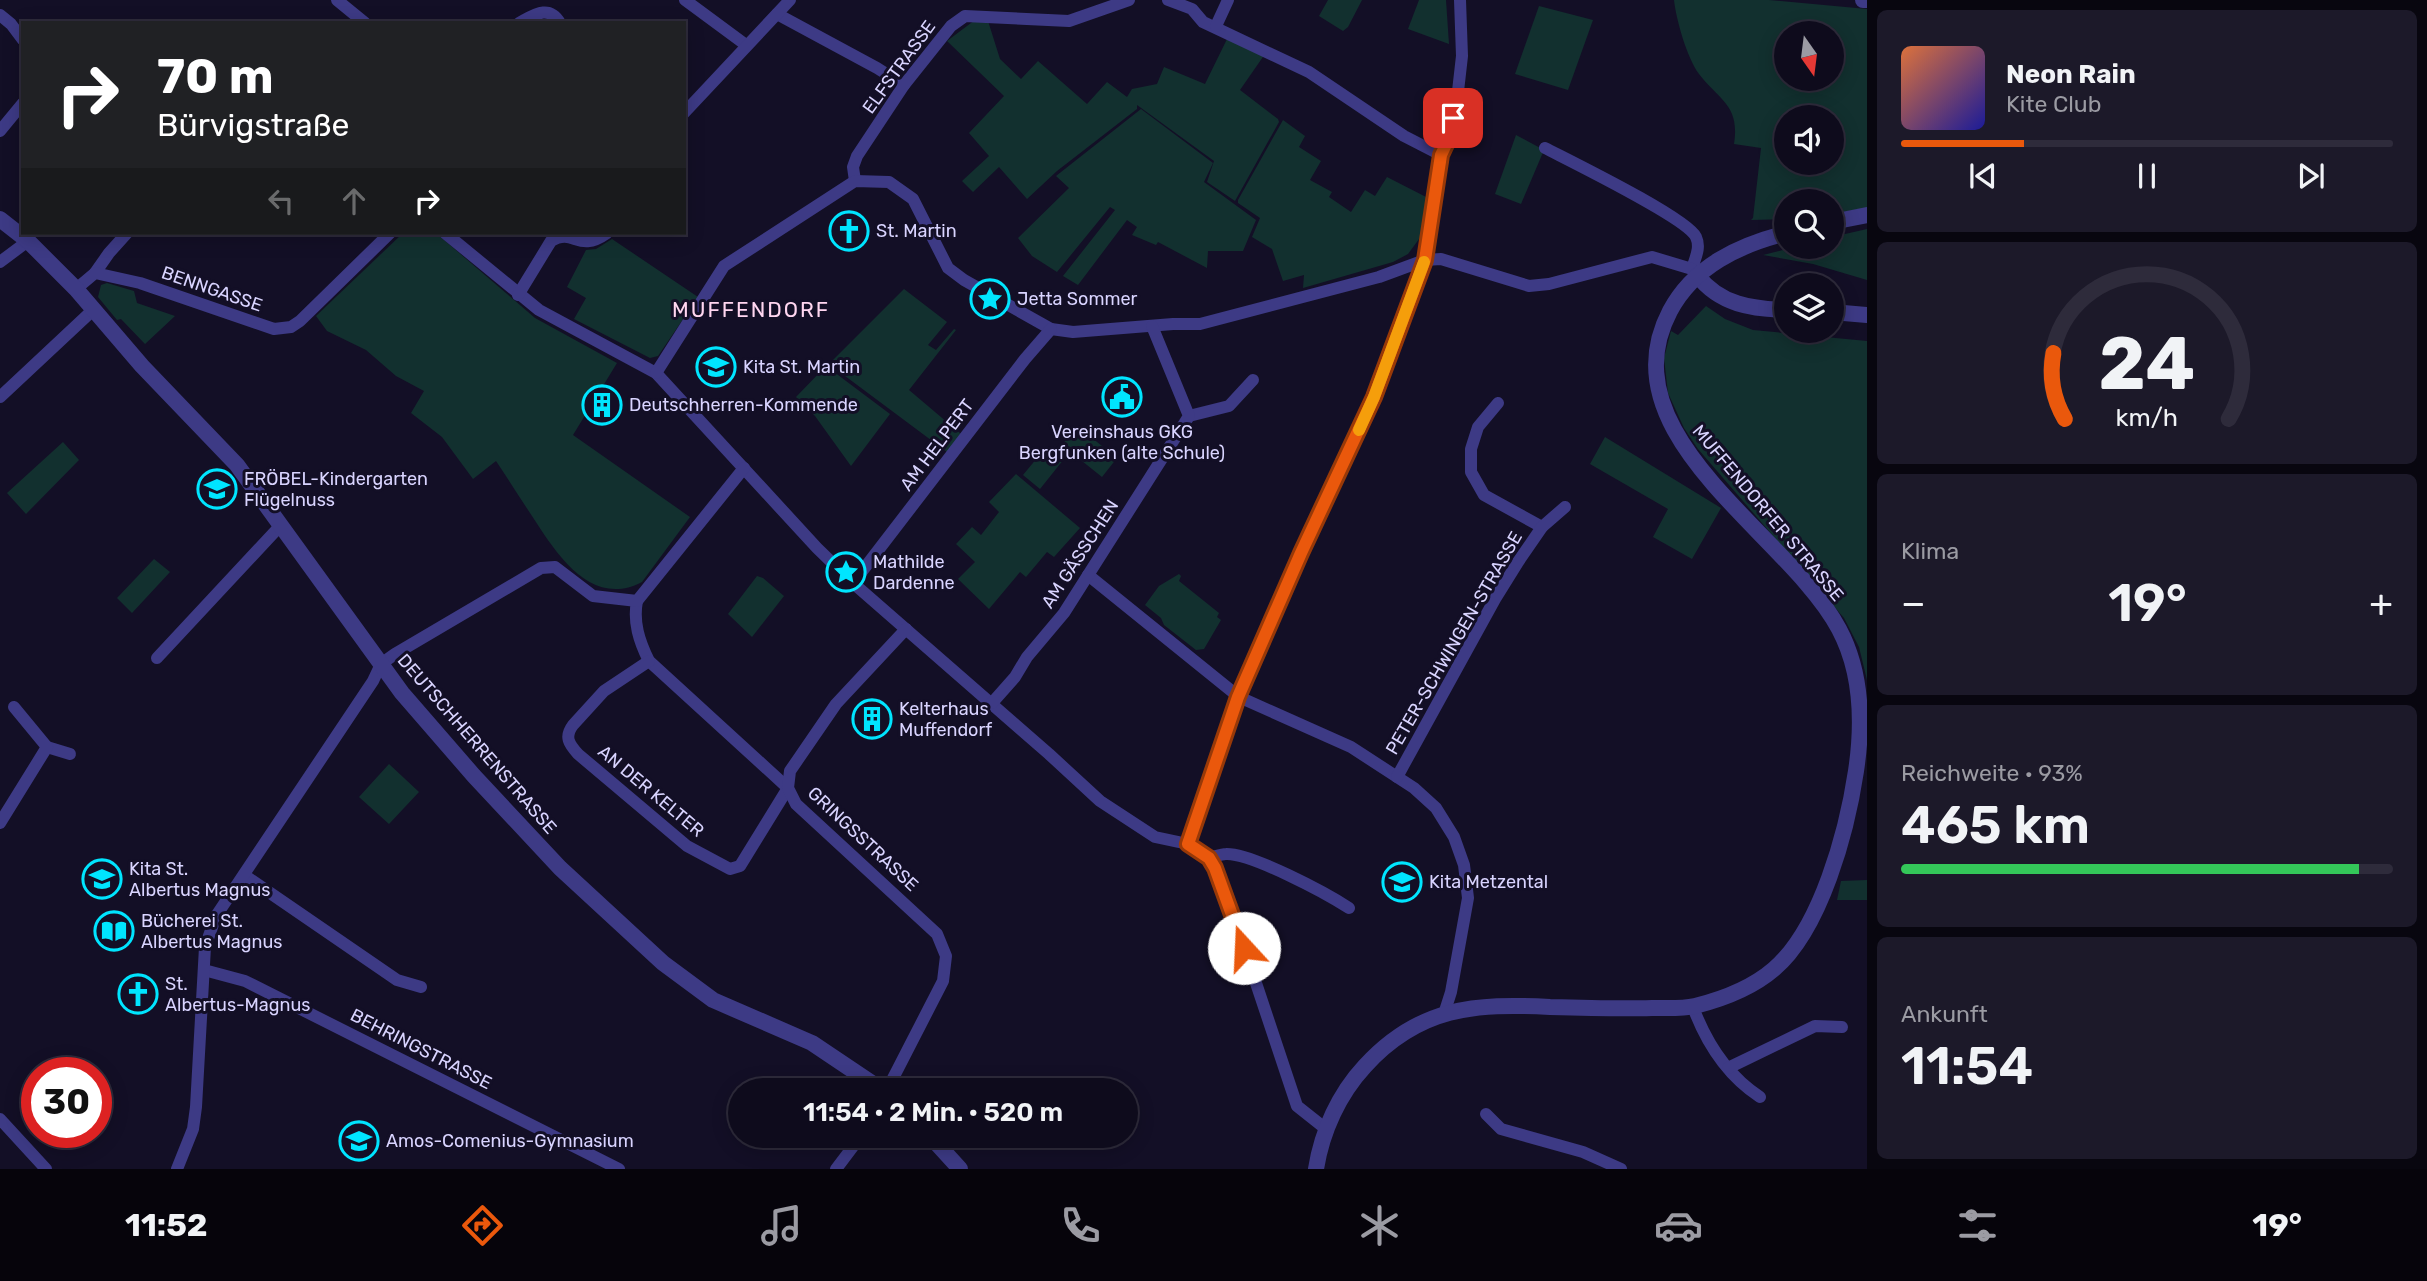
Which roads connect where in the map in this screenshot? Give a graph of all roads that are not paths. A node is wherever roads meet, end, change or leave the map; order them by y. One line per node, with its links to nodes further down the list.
1 (337, 0): 10 (street)
2 (685, 0): 15 (street)
3 (790, 0): 8 (street)
4 (1129, 0): 16 (street, ELFSTRASSE)
5 (1167, 0): 13 (street)
6 (1228, 0): 13 (street)
7 (1460, 0): 21 (street)
8 (777, 14): 15 (street); 16 (street)
9 (0, 15): 14 (street)
10 (363, 21)
11 (522, 21): 12 (street)
12 (558, 21)
13 (1216, 26): 21 (street)
14 (21, 37)
15 (746, 45): 18 (street)
16 (904, 85): 22 (street, ELFSTRASSE)
17 (21, 105): 19 (street)
18 (686, 111)
19 (0, 131)
20 (1545, 148): 34 (street)
21 (1441, 155): 32 (street)
22 (855, 181): 43 (street); 44 (street)
23 (1867, 215): 25 (street)
24 (0, 219): 31 (street, DEUTSCHHERRENSTRASSE)
25 (1844, 220)
26 (125, 235): 35 (street)
27 (388, 235): 35 (street, BENNGASSE)
28 (447, 235): 37 (street)
29 (604, 235): 37 (street)
30 (1774, 237): 34 (street, MUFFENDORFER STRASSE)
31 (28, 242): 33 (street); 36 (street, DEUTSCHHERRENSTRASSE)
32 (1425, 260): 34 (street); 42 (street); 60 (street)
33 (0, 262)
34 (1695, 272): 39 (street); 74 (street, MUFFENDORFER STRASSE)
35 (95, 273): 36 (street)
36 (76, 289): 38 (street, DEUTSCHHERRENSTRASSE)
37 (518, 295): 44 (street)
38 (93, 310): 46 (street); 51 (street, DEUTSCHHERRENSTRASSE)
39 (1774, 310)
40 (1844, 313): 41 (street)
41 (1867, 315)
42 (1152, 326): 43 (street); 48 (street)
43 (1051, 329): 54 (street, AM HELPERT)
44 (656, 373): 49 (street)
45 (1253, 380): 48 (street)
46 (0, 397)
47 (1498, 403): 52 (street, PETER-SCHWINGEN-STRASSE)
48 (1189, 416): 53 (street, AM GÄSSCHEN)
49 (744, 468): 54 (street); 55 (street)
50 (1564, 508): 52 (street, PETER-SCHWINGEN-STRASSE)
51 (281, 525): 57 (street); 59 (street, DEUTSCHHERRENSTRASSE)
52 (1542, 527): 65 (street, PETER-SCHWINGEN-STRASSE)
53 (1088, 575): 60 (street); 61 (street, AM GÄSSCHEN)
54 (853, 583): 56 (street)
55 (637, 601): 58 (street); 59 (street)
56 (906, 629): 61 (street); 66 (street, GRINGSSTRASSE)
57 (157, 658)
58 (649, 660): 66 (street); 66 (street, AN DER KELTER)
59 (382, 664): 70 (street); 78 (street, DEUTSCHHERRENSTRASSE)
60 (1238, 697): 65 (street); 68 (street)
61 (992, 703): 68 (street)
62 (15, 707): 63 (street)
63 (47, 747): 64 (street); 67 (street)
64 (70, 754)
65 (1396, 777): 75 (street)
66 (788, 789): 79 (street, GRINGSSTRASSE)
67 (0, 824)
68 (1188, 844): 69 (street)
69 (1209, 858): 71 (street); 83 (street)
70 (244, 875): 72 (street); 73 (street)
71 (1349, 908)
72 (204, 970): 87 (street); 88 (street, BEHRINGSTRASSE)
73 (421, 988)
74 (1693, 1006): 75 (street, MUFFENDORFER STRASSE); 77 (street)
75 (1444, 1014): 83 (street, MUFFENDORFER STRASSE)
76 (1842, 1027): 77 (street)
77 (1728, 1068): 80 (street)
78 (863, 1078)
79 (893, 1078)
80 (1760, 1097)
81 (1486, 1114): 92 (street)
82 (0, 1119): 86 (street)
83 (1326, 1129): 91 (street, MUFFENDORFER STRASSE)
84 (852, 1148): 89 (street)
85 (941, 1148): 90 (street)
86 (46, 1169)
87 (177, 1169)
88 (619, 1169)
89 (836, 1169)
90 (960, 1169)
91 (1316, 1169)
92 (1621, 1169)

